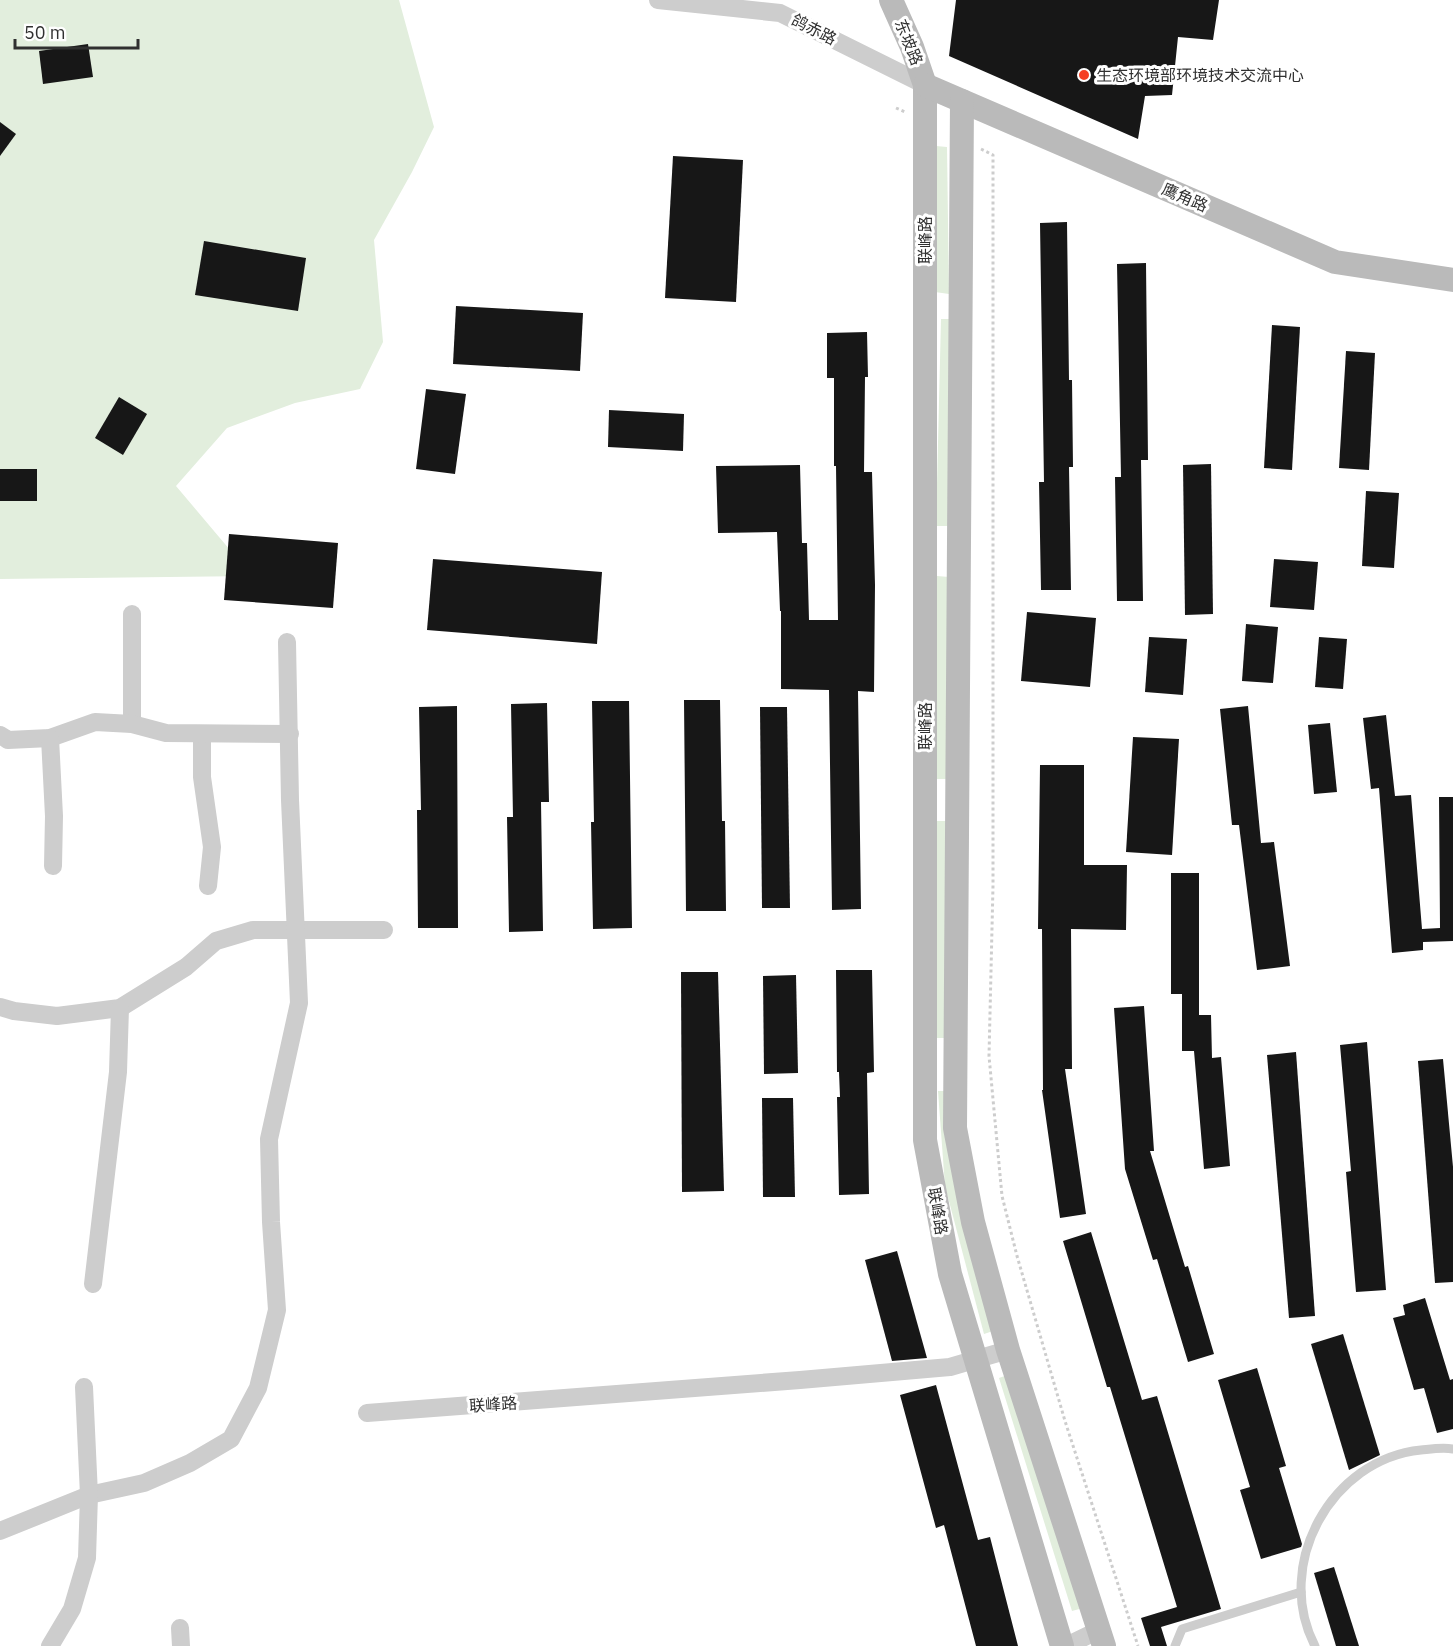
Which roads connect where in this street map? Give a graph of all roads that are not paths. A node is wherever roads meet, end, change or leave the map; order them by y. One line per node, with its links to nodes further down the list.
1 (658, 0): 3 (street, 鸽赤路)
2 (891, 0): 3 (main road, 东坡路)
3 (925, 86): 4 (main road, 鹰角路); 21 (main road, 联峰路)
4 (962, 102): 5 (main road, 鹰角路); 20 (main road, 联峰路)
5 (1453, 280)
6 (132, 614): 8 (street)
7 (287, 642): 10 (street)
8 (132, 724): 9 (street); 12 (street)
9 (201, 734): 10 (street); 14 (street)
10 (290, 734): 15 (street)
11 (0, 735): 12 (street)
12 (50, 738): 13 (street)
13 (53, 866)
14 (208, 886)
15 (297, 930): 16 (street); 18 (street); 25 (street)
16 (384, 930)
17 (0, 1007): 18 (street)
18 (120, 1008): 19 (street)
19 (93, 1284)
20 (1008, 1350): 21 (street, 联峰路); 28 (main road, 联峰路)
21 (977, 1360): 23 (street, 联峰路); 31 (main road, 联峰路)
22 (84, 1387): 25 (street)
23 (367, 1413)
24 (1453, 1449): 27 (lane)
25 (89, 1495): 26 (street); 30 (street)
26 (0, 1531)
27 (1301, 1592): 29 (lane); 32 (lane)
28 (1101, 1638): 31 (street, 联峰路)
29 (1312, 1645)
30 (50, 1646)
31 (1064, 1646)
32 (1175, 1646)

